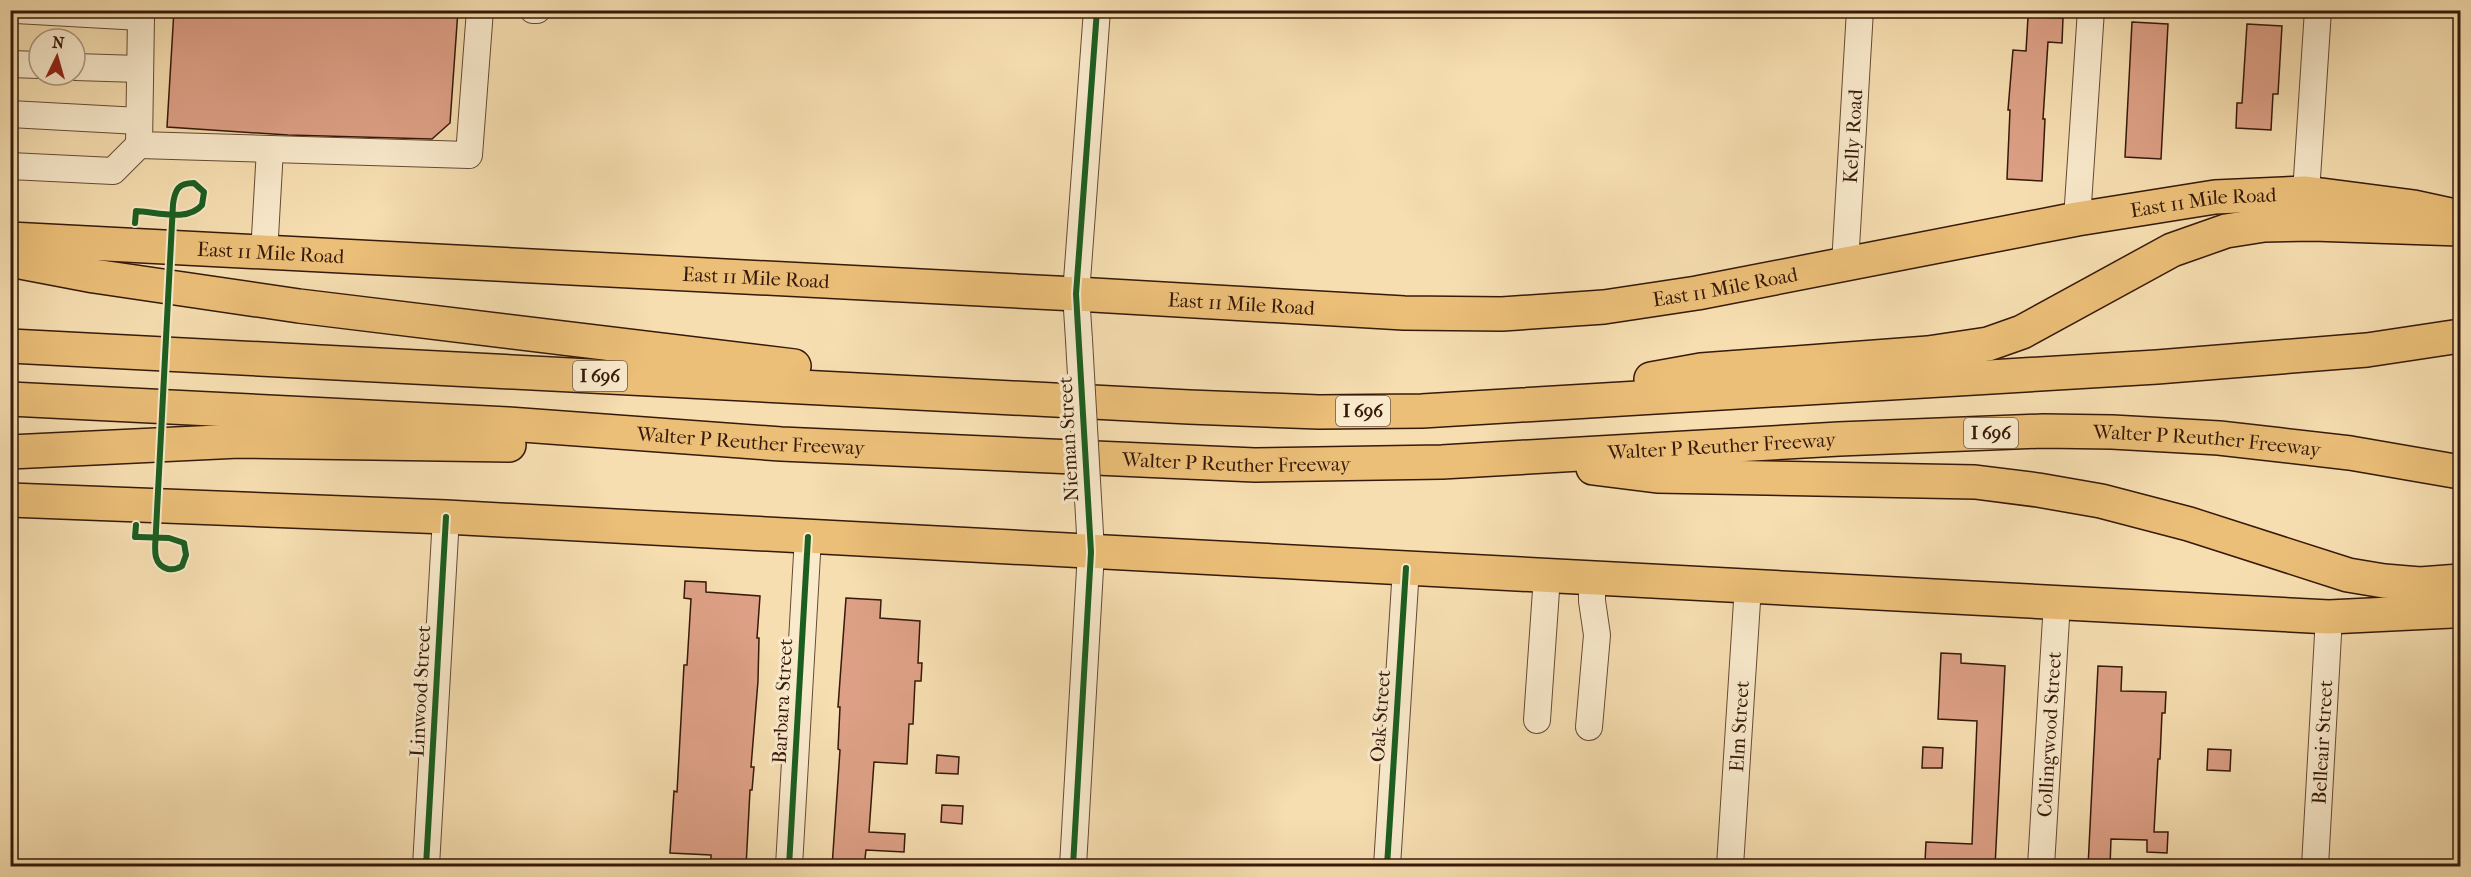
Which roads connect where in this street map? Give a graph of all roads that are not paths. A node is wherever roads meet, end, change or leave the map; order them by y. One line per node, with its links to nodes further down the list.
1 (16, 10): 7 (street)
2 (480, 10): 14 (street)
3 (1096, 10): 24 (street, Nieman Street)
4 (1860, 10): 23 (street, Kelly Road)
5 (2091, 10): 18 (street)
6 (2318, 10): 16 (street)
7 (140, 14): 11 (street)
8 (10, 64): 9 (street)
9 (27, 65)
10 (87, 67): 11 (street)
11 (139, 69): 13 (street)
12 (10, 114): 13 (street)
13 (139, 133): 14 (street); 15 (street)
14 (270, 149): 21 (street)
15 (10, 166)
16 (2306, 193): 17 (main road, East 11 Mile Road); 18 (main road, East 11 Mile Road)
17 (2460, 217)
18 (2077, 219): 23 (main road, East 11 Mile Road)
19 (2460, 229): 28 (main road)
20 (10, 239): 21 (main road, East 11 Mile Road)
21 (264, 254): 24 (main road, East 11 Mile Road)
22 (10, 260): 29 (main road)
23 (1845, 264): 24 (main road, East 11 Mile Road)
24 (1076, 294): 37 (street, Nieman Street, bridge)
25 (2460, 336): 28 (main road, I 696)
26 (10, 346): 29 (main road, I 696)
27 (10, 399): 30 (main road, Walter P Reuther Freeway / I 696)
28 (1538, 404): 29 (main road, I 696)
29 (1189, 407)
30 (693, 438): 31 (main road); 32 (main road, Walter P Reuther Freeway / I 696)
31 (10, 452)
32 (1520, 459): 33 (main road, Walter P Reuther Freeway / I 696); 43 (main road)
33 (2460, 472)
34 (10, 500): 35 (main road)
35 (446, 517): 36 (main road); 47 (street, Linwood Street)
36 (808, 537): 37 (main road); 48 (street, Barbara Street)
37 (1091, 552): 38 (main road); 49 (street, Nieman Street)
38 (1406, 568): 39 (main road); 50 (street, Oak Street)
39 (1547, 576): 40 (main road); 45 (street)
40 (1592, 578): 41 (main road); 46 (street)
41 (1748, 586): 42 (main road); 51 (street, Elm Street)
42 (2057, 602): 44 (main road); 52 (street, Collingwood Street)
43 (2458, 603): 44 (main road)
44 (2329, 616): 53 (street, Belleair Street)
45 (1537, 720)
46 (1589, 728)
47 (426, 867)
48 (789, 867)
49 (1073, 867)
50 (1387, 867)
51 (1730, 867)
52 (2041, 867)
53 (2315, 867)

